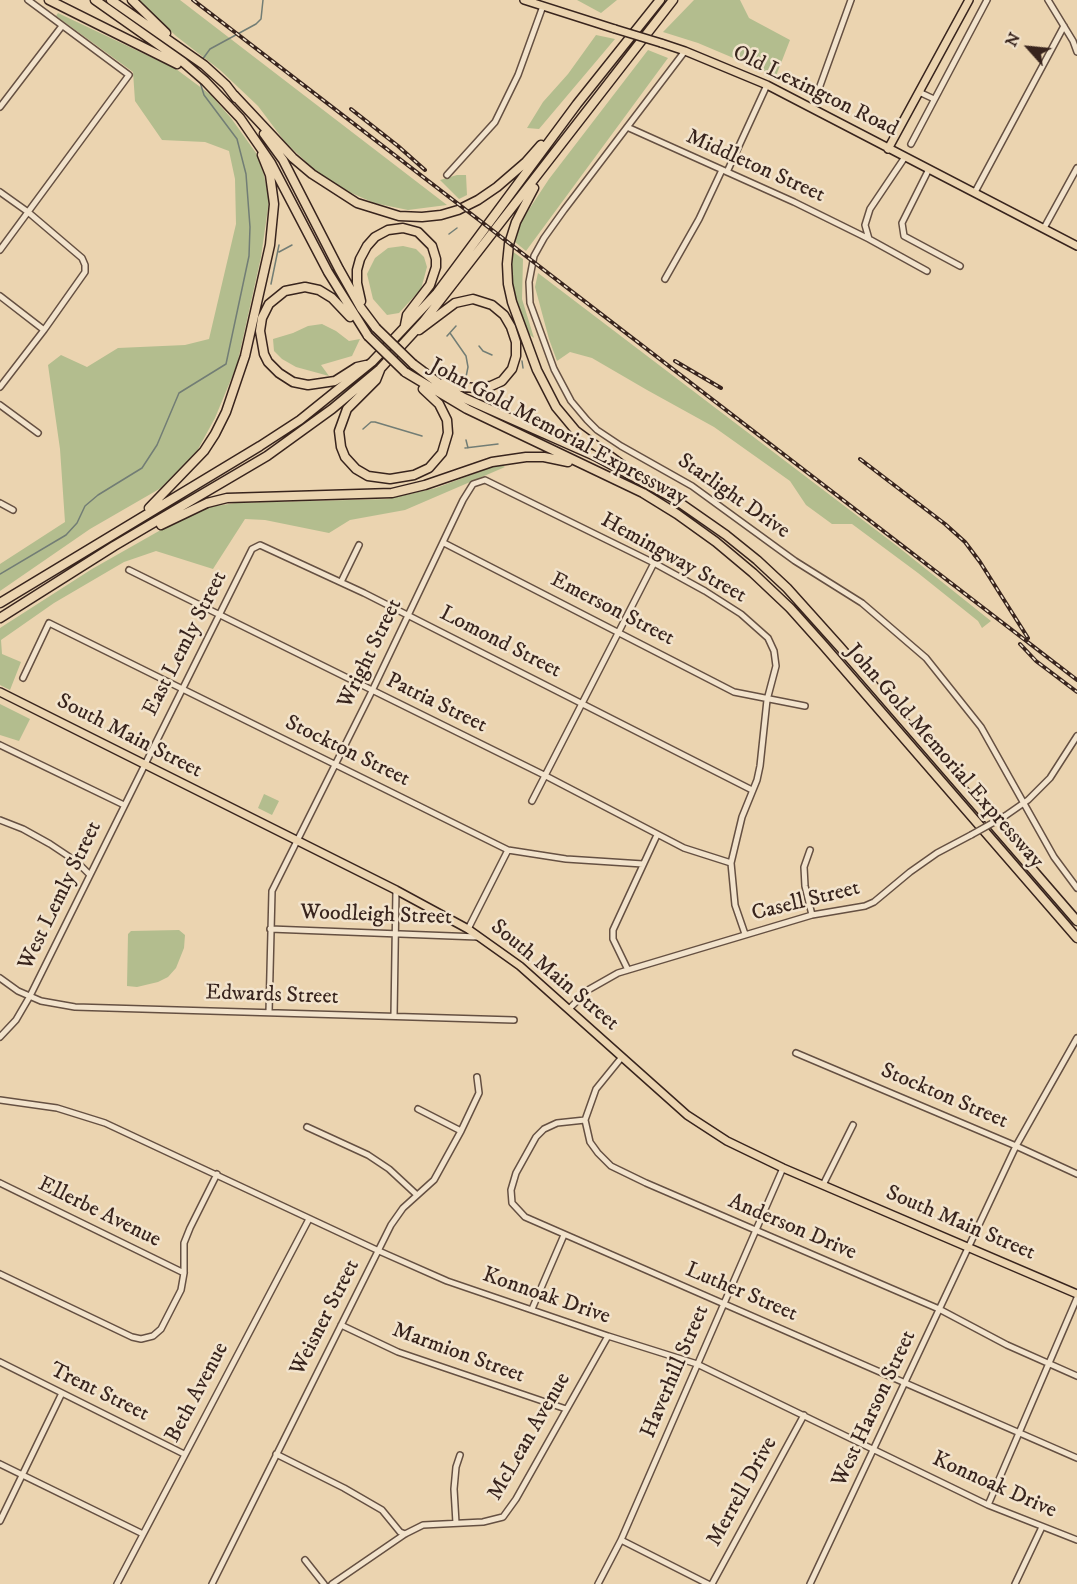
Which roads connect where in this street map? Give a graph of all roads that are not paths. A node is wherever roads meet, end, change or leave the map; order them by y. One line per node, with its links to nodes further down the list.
1 (28, 0): 14 (street)
2 (49, 0): 19 (highway)
3 (95, 0): 19 (highway)
4 (111, 0): 16 (highway, John Gold Memorial Expressway)
5 (132, 0): 16 (highway)
6 (524, 0): 13 (main road, Old Lexington Road)
7 (660, 0): 24 (highway)
8 (673, 0): 32 (highway)
9 (851, 0): 26 (street)
10 (969, 0): 21 (main road)
11 (987, 0): 23 (street)
12 (1048, 0): 15 (street)
13 (543, 6): 17 (main road, Old Lexington Road, bridge); 36 (street)
14 (62, 26): 25 (street); 39 (street)
15 (1064, 26): 18 (street); 38 (street)
16 (182, 48): 22 (highway, John Gold Memorial Expressway)
17 (685, 51): 20 (main road, Old Lexington Road); 27 (street, Starlight Drive)
18 (1077, 52)
19 (182, 64): 28 (highway, John Gold Memorial Expressway)
20 (767, 85): 26 (main road, Old Lexington Road); 35 (street)
21 (920, 92): 23 (street); 30 (main road)
22 (234, 95): 24 (highway); 48 (highway, John Gold Memorial Expressway)
23 (934, 99): 29 (street)
24 (577, 104): 49 (highway)
25 (0, 107)
26 (812, 108): 30 (main road, Old Lexington Road)
27 (627, 127): 35 (street, Middleton Street); 92 (street, Starlight Drive)
28 (258, 143): 52 (highway, John Gold Memorial Expressway); 65 (highway)
29 (910, 144)
30 (888, 149): 31 (main road, Old Lexington Road)
31 (905, 157): 34 (main road, Old Lexington Road); 41 (street)
32 (547, 163): 51 (highway); 62 (highway)
33 (1077, 168): 40 (street)
34 (929, 170): 38 (main road, Old Lexington Road); 44 (street)
35 (725, 171): 41 (street, Middleton Street); 46 (street)
36 (447, 175)
37 (0, 192): 39 (street)
38 (975, 192): 40 (main road, Old Lexington Road)
39 (28, 212): 43 (street); 50 (street)
40 (1044, 228): 42 (main road, Old Lexington Road)
41 (869, 239): 45 (street, Middleton Street)
42 (1077, 246)
43 (0, 250)
44 (960, 266)
45 (927, 272)
46 (665, 279)
47 (0, 296): 50 (street)
48 (361, 308): 49 (highway); 55 (highway, John Gold Memorial Expressway, bridge)
49 (404, 327): 53 (highway)
50 (44, 330): 57 (street)
51 (414, 334): 54 (highway); 55 (highway)
52 (368, 336): 53 (highway); 56 (highway, John Gold Memorial Expressway, bridge)
53 (369, 364): 65 (highway)
54 (380, 369): 56 (highway); 68 (highway)
55 (422, 371): 62 (highway, John Gold Memorial Expressway)
56 (418, 382): 60 (highway, John Gold Memorial Expressway)
57 (0, 387)
58 (0, 405): 59 (street)
59 (38, 433)
60 (614, 479): 68 (highway); 111 (highway, John Gold Memorial Expressway)
61 (476, 482): 66 (street, Wright Street); 69 (street, Hemingway Street)
62 (673, 498): 105 (highway, John Gold Memorial Expressway)
63 (0, 503): 64 (street)
64 (13, 510)
65 (141, 517): 73 (highway)
66 (444, 543): 75 (street, Wright Street); 77 (street, Emerson Street)
67 (359, 545): 72 (street)
68 (114, 546): 76 (highway)
69 (654, 563): 77 (street); 82 (street, Hemingway Street)
70 (129, 570): 74 (street, Patria Street)
71 (242, 570): 72 (street, Lomond Street); 74 (street, East Lemly Street)
72 (341, 582): 75 (street, Lomond Street)
73 (0, 603)
74 (219, 615): 79 (street, East Lemly Street); 80 (street, Patria Street)
75 (408, 615): 80 (street, Wright Street); 83 (street, Lomond Street)
76 (0, 618)
77 (618, 631): 82 (street, Emerson Street); 83 (street)
78 (23, 678): 79 (street, Stockton Street)
79 (182, 688): 87 (street, Stockton Street); 88 (street, East Lemly Street)
80 (372, 691): 87 (street, Wright Street); 89 (street, Patria Street)
81 (0, 692): 88 (main road, South Main Street)
82 (767, 700): 84 (street, Emerson Street); 90 (street, Hemingway Street)
83 (581, 702): 89 (street); 90 (street, Lomond Street)
84 (804, 706)
85 (1077, 736): 92 (street, Casell Street)
86 (0, 744): 93 (street)
87 (335, 764): 96 (street, Wright Street); 97 (street, Stockton Street)
88 (144, 765): 93 (street, West Lemly Street); 96 (main road, South Main Street)
89 (544, 776): 91 (street); 95 (street, Patria Street)
90 (752, 790): 99 (street, Hemingway Street)
91 (532, 801)
92 (1023, 803): 102 (street, Starlight Drive); 104 (street, Casell Street, bridge)
93 (124, 805): 101 (street, West Lemly Street)
94 (0, 820): 101 (street)
95 (657, 835): 99 (street, Patria Street); 100 (street)
96 (297, 840): 103 (main road, South Main Street); 106 (street, Wright Street)
97 (508, 850): 100 (street, Stockton Street); 107 (street)
98 (810, 850): 104 (street)
99 (731, 862): 109 (street, Hemingway Street)
100 (643, 864): 112 (street)
101 (89, 874): 114 (street, West Lemly Street)
102 (1077, 888)
103 (396, 890): 107 (main road, South Main Street); 108 (street)
104 (813, 915): 109 (street, Casell Street)
105 (1077, 921)
106 (270, 929): 108 (street, Woodleigh Street); 116 (street, Wright Street)
107 (468, 929): 110 (main road, South Main Street)
108 (396, 933): 110 (street, Woodleigh Street); 117 (street)
109 (745, 934): 112 (street, Casell Street)
110 (480, 937): 115 (main road, South Main Street)
111 (1077, 938)
112 (628, 970): 115 (street, Casell Street)
113 (0, 978): 114 (street, Edwards Street)
114 (30, 996): 116 (street, Edwards Street); 119 (street, West Lemly Street)
115 (570, 1008): 122 (main road, South Main Street)
116 (269, 1012): 117 (street, Edwards Street)
117 (394, 1016): 118 (street, Edwards Street)
118 (514, 1020)
119 (0, 1037)
120 (1077, 1038): 130 (street, West Harson Street)
121 (796, 1053): 130 (street, Stockton Street)
122 (622, 1057): 126 (street); 131 (main road, South Main Street)
123 (477, 1077): 129 (street, Weisner Street)
124 (0, 1100): 132 (street, Konnoak Drive)
125 (418, 1109): 129 (street)
126 (585, 1120): 138 (street, Anderson Drive); 139 (street, Luther Street)
127 (853, 1125): 135 (street)
128 (307, 1127): 136 (street)
129 (460, 1131): 136 (street, Weisner Street)
130 (1016, 1146): 133 (street, Stockton Street); 140 (street, West Harson Street)
131 (783, 1168): 135 (main road, South Main Street); 138 (street, Haverhill Street)
132 (217, 1174): 137 (street, Konnoak Drive); 142 (street)
133 (1077, 1174)
134 (0, 1183): 142 (street, Ellerbe Avenue)
135 (824, 1185): 140 (main road, South Main Street)
136 (417, 1195): 141 (street, Weisner Street)
137 (309, 1219): 141 (street, Konnoak Drive); 161 (street, Beth Avenue)
138 (755, 1230): 146 (street, Haverhill Street); 148 (street, Anderson Drive)
139 (564, 1235): 146 (street, Luther Street); 147 (street)
140 (969, 1248): 144 (main road, South Main Street); 148 (street, West Harson Street)
141 (379, 1251): 147 (street, Konnoak Drive); 149 (street, Weisner Street)
142 (184, 1273): 143 (street)
143 (0, 1274)
144 (1077, 1294)
145 (1077, 1298): 153 (street)
146 (723, 1303): 152 (street, Haverhill Street); 155 (street, Luther Street)
147 (532, 1309): 150 (street, Konnoak Drive)
148 (939, 1309): 153 (street, Anderson Drive); 155 (street, West Harson Street)
149 (341, 1325): 157 (street, Marmion Street); 162 (street, Weisner Street)
150 (608, 1336): 152 (street, Konnoak Drive); 157 (street, McLean Avenue)
151 (0, 1362): 156 (street, Trent Street)
152 (697, 1364): 158 (street, Konnoak Drive); 173 (street, Haverhill Street)
153 (1049, 1364): 154 (street, Anderson Drive); 159 (street)
154 (1077, 1376)
155 (905, 1382): 159 (street, Luther Street); 160 (street, West Harson Street)
156 (62, 1393): 161 (street, Trent Street); 166 (street)
157 (566, 1409): 169 (street, McLean Avenue)
158 (804, 1415): 160 (street, Konnoak Drive); 181 (street, Merrell Drive)
159 (1020, 1433): 164 (street, Luther Street); 167 (street)
160 (875, 1449): 167 (street, Konnoak Drive); 182 (street, West Harson Street)
161 (184, 1454): 171 (street, Beth Avenue)
162 (276, 1454): 172 (street); 177 (street, Weisner Street)
163 (460, 1455): 169 (street)
164 (1077, 1458)
165 (0, 1464): 166 (street)
166 (22, 1475): 168 (street); 171 (street)
167 (988, 1506): 170 (street, Konnoak Drive)
168 (0, 1521)
169 (456, 1523): 172 (street, McLean Avenue)
170 (1042, 1527): 174 (street, Konnoak Drive); 183 (street)
171 (143, 1534): 176 (street, Beth Avenue)
172 (405, 1534): 179 (street, McLean Avenue)
173 (621, 1540): 180 (street, Haverhill Street); 181 (street)
174 (1077, 1540)
175 (305, 1560): 178 (street)
176 (117, 1584)
177 (212, 1584)
178 (324, 1584)
179 (332, 1584)
180 (598, 1584)
181 (710, 1584)
182 (810, 1584)
183 (1015, 1584)

